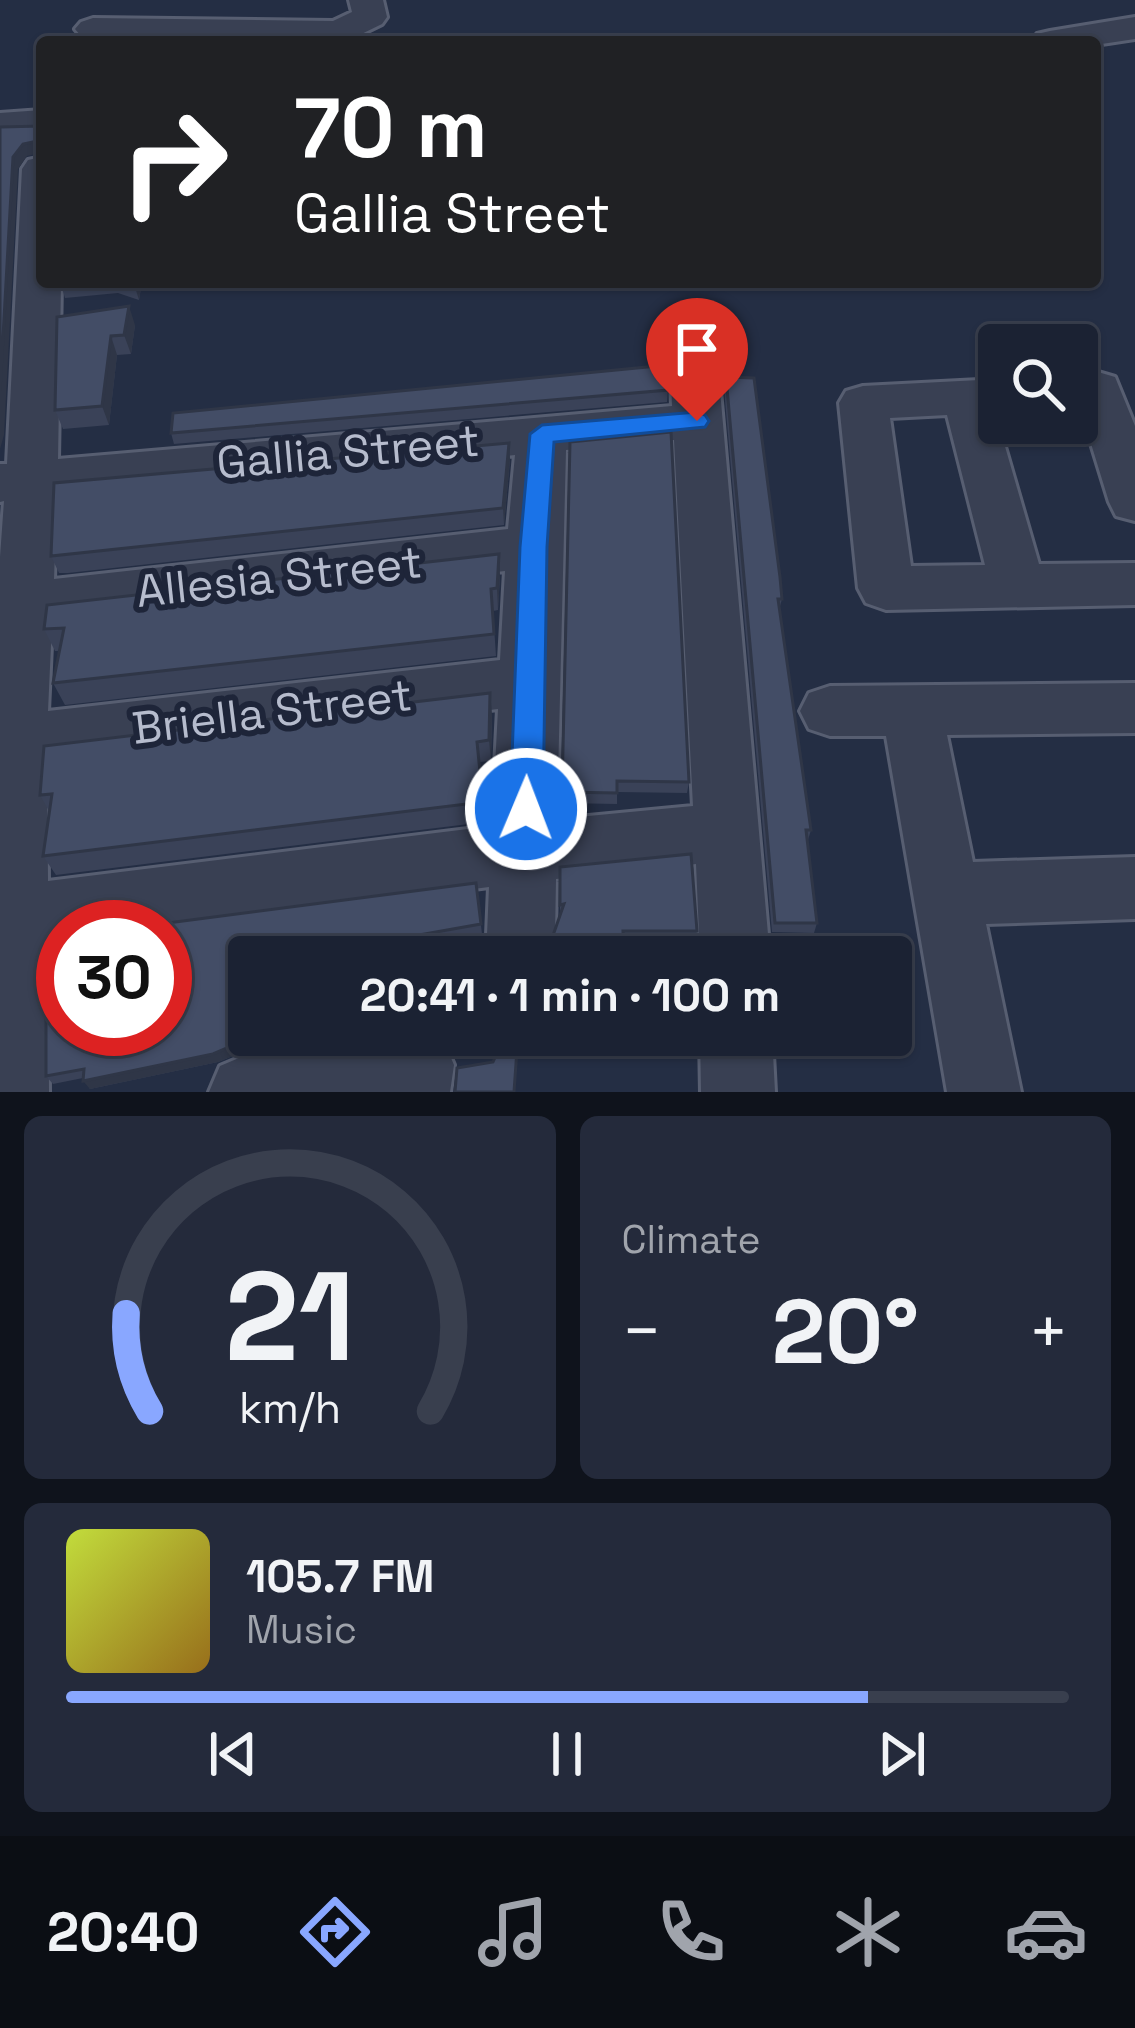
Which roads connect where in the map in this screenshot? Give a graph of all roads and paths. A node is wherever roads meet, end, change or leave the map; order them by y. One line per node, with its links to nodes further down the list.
1 (366, 0): 5 (street)
2 (94, 24): 4 (street)
3 (1135, 28): 6 (street)
4 (309, 36)
5 (329, 36)
6 (1086, 36)
7 (36, 122): 8 (street)
8 (0, 125)
9 (36, 169): 10 (street)
10 (0, 172)
11 (51, 288): 16 (street)
12 (1103, 388): 17 (street)
13 (978, 396): 20 (street)
14 (542, 434): 16 (street, Gallia Street); 18 (street); 27 (street, Gallia Street)
15 (992, 444): 20 (street)
16 (16, 481): 21 (street)
17 (1135, 502)
18 (533, 547): 21 (street, Allesia Street); 22 (street)
19 (1135, 584): 20 (street)
20 (1018, 586)
21 (24, 604): 26 (street)
22 (529, 681): 26 (street, Briella Street); 28 (street)
23 (1135, 708): 24 (street)
24 (912, 710): 25 (street); 30 (street)
25 (830, 711)
26 (16, 741): 31 (street)
27 (729, 832): 28 (street); 33 (street, Gallia Street)
28 (526, 852): 31 (street); 32 (street)
29 (1135, 888): 30 (street)
30 (947, 894): 39 (street)
31 (8, 917): 35 (street)
32 (521, 934)
33 (733, 936)
34 (737, 1056): 38 (street)
35 (12, 1092)
36 (247, 1092): 37 (street)
37 (413, 1092)
38 (738, 1092)
39 (984, 1092)

